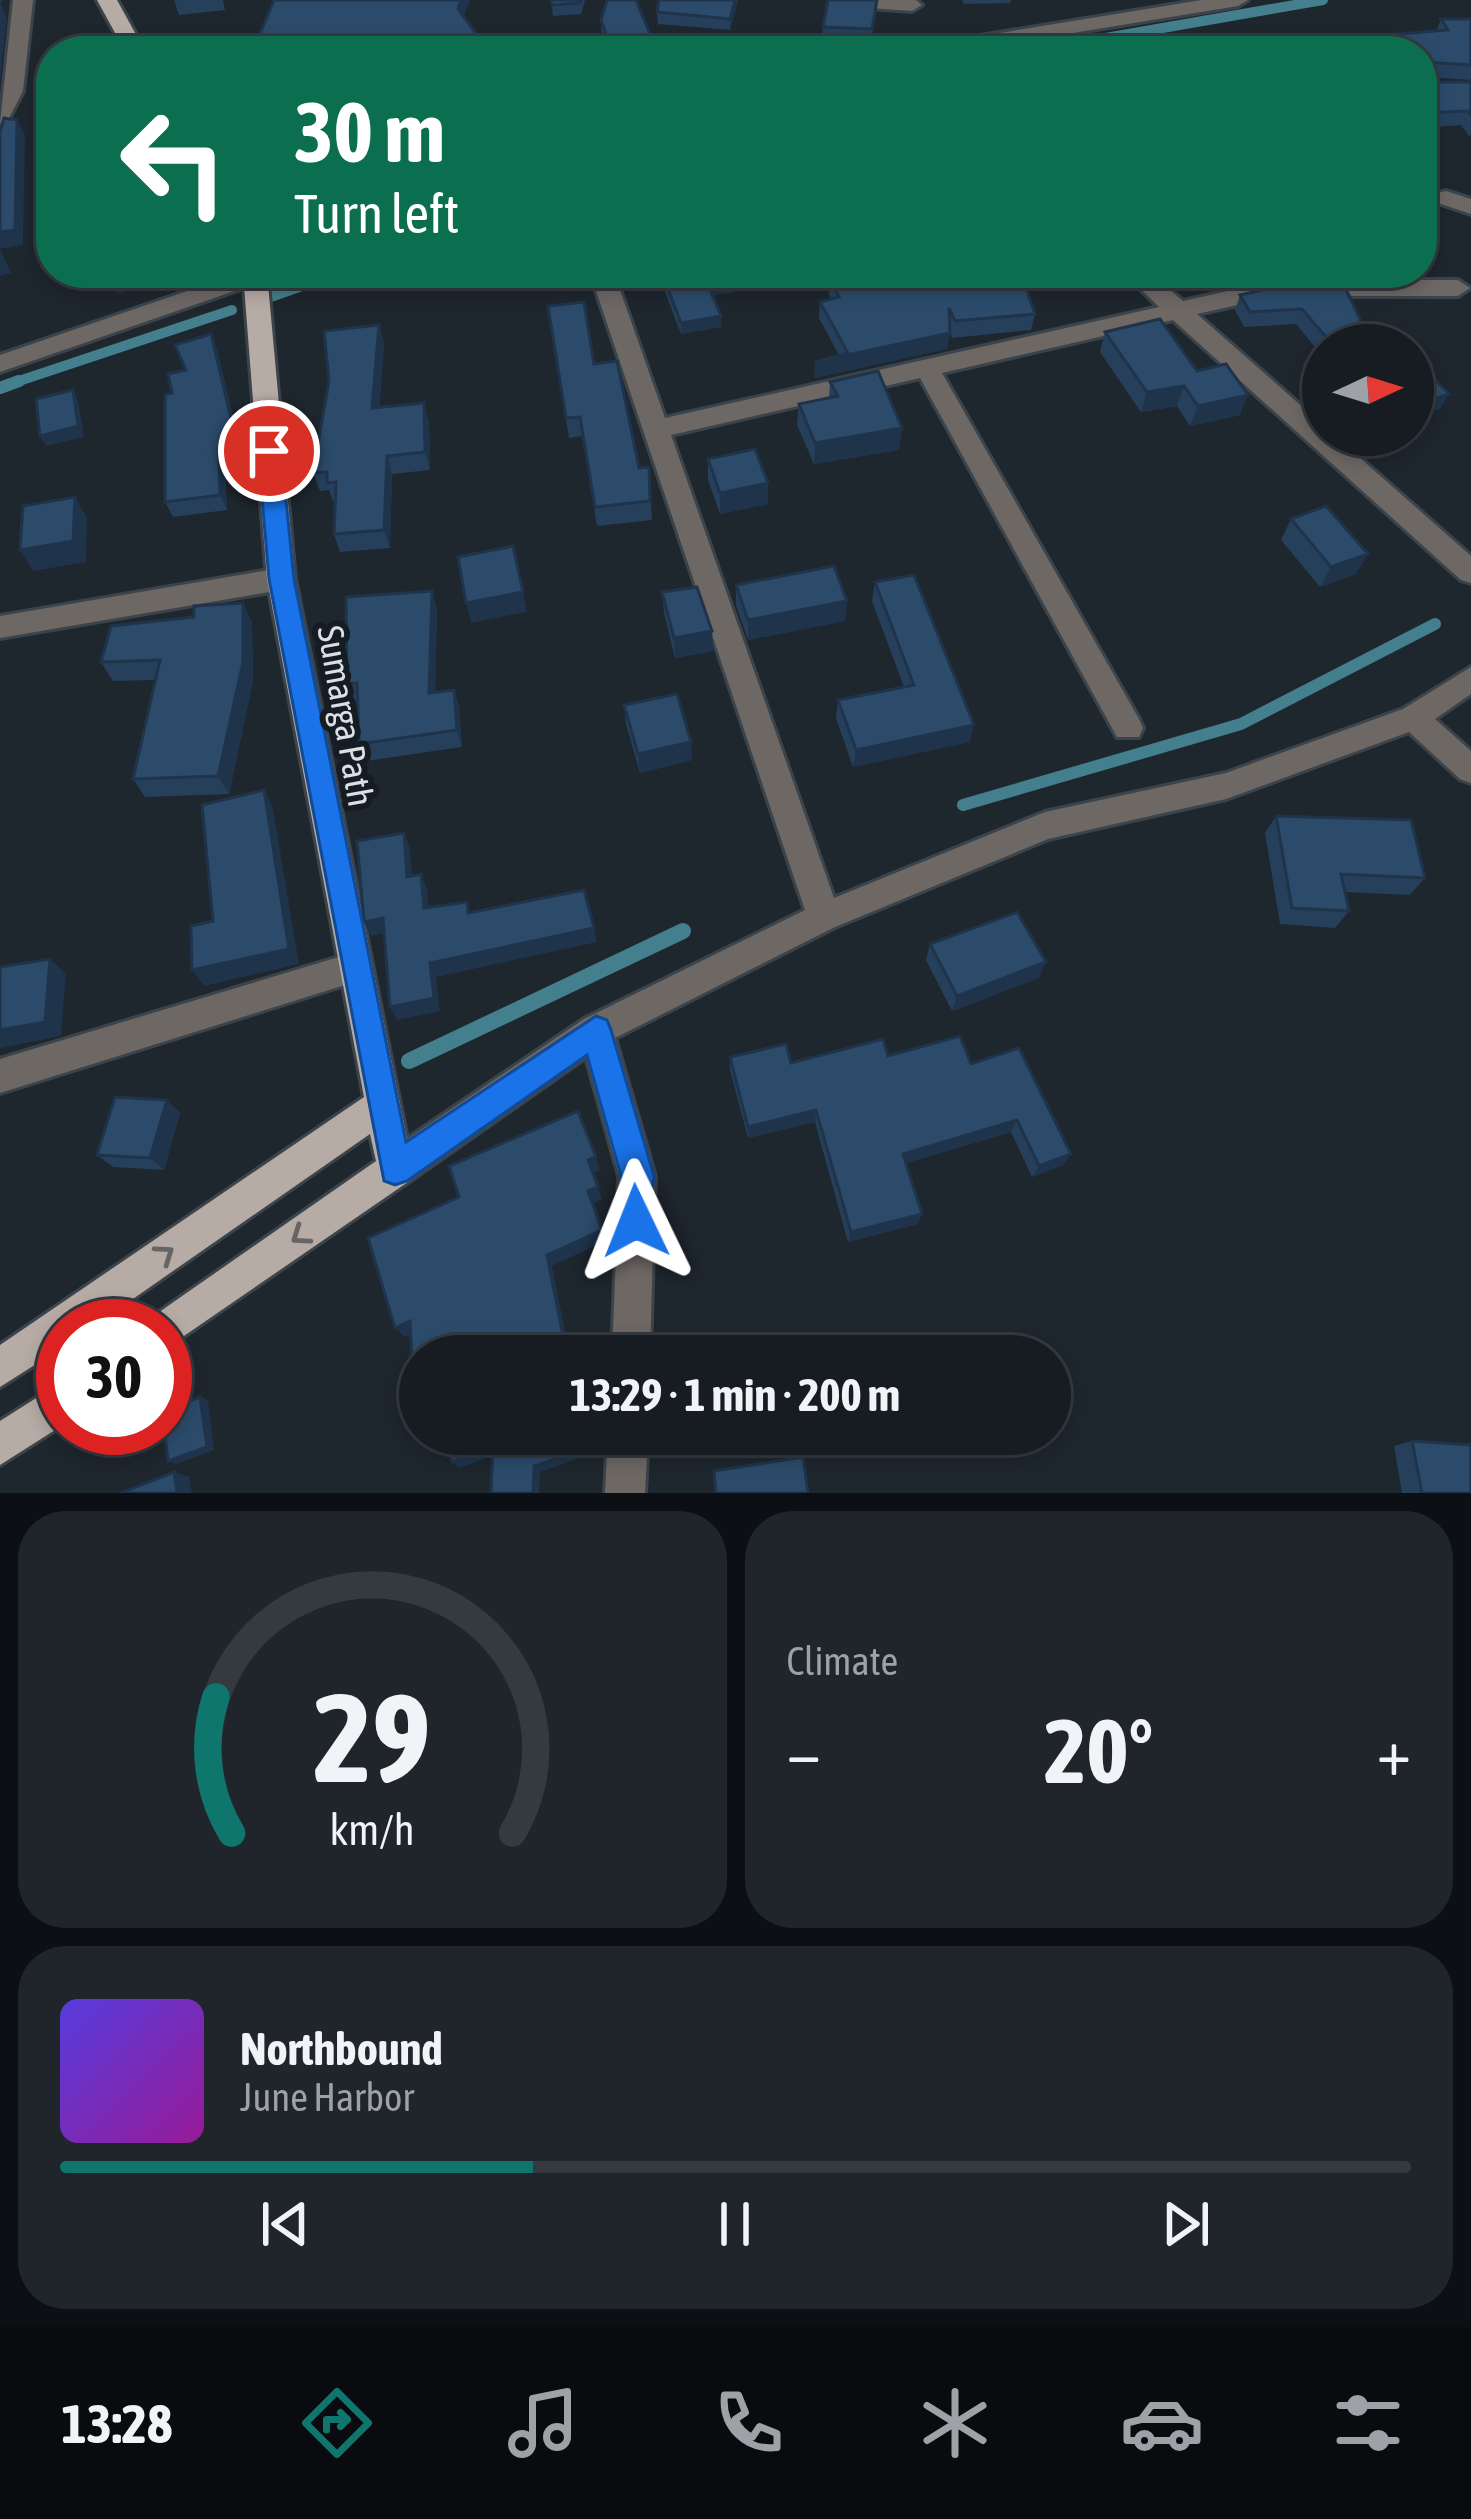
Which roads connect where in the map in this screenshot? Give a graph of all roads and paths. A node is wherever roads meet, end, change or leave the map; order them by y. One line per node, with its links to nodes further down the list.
1 (23, 0): 8 (street)
2 (107, 0): 7 (main road)
3 (843, 0): 6 (street)
4 (1238, 0): 5 (street)
5 (1148, 7): 6 (street)
6 (925, 29)
7 (127, 36)
8 (0, 118)
9 (1446, 198): 10 (street)
10 (1471, 207)
11 (219, 288): 17 (street)
12 (260, 288): 21 (main road, Sumarga Path)
13 (607, 288): 19 (street)
14 (1151, 288): 16 (street)
15 (1458, 288): 16 (street)
16 (1174, 312): 18 (street); 20 (street)
17 (0, 364)
18 (928, 369): 19 (street); 25 (street)
19 (653, 430): 27 (street)
20 (1471, 572)
21 (281, 579): 22 (street); 28 (main road, Sumarga Path)
22 (0, 627)
23 (1471, 679): 24 (street)
24 (1413, 718): 26 (street); 27 (street)
25 (1128, 728)
26 (1471, 770)
27 (824, 917): 29 (street)
28 (352, 968): 30 (street); 31 (main road, Sumarga Path)
29 (596, 1030): 32 (street); 34 (street)
30 (0, 1076)
31 (382, 1105): 32 (main road, Sumarga Path); 35 (main road, one-way to 31)
32 (395, 1169): 33 (main road, one-way to 33)
33 (192, 1311)
34 (632, 1335)
35 (0, 1368)
36 (36, 1420): 37 (main road)
37 (0, 1445)
38 (627, 1455): 39 (street)
39 (626, 1493)

